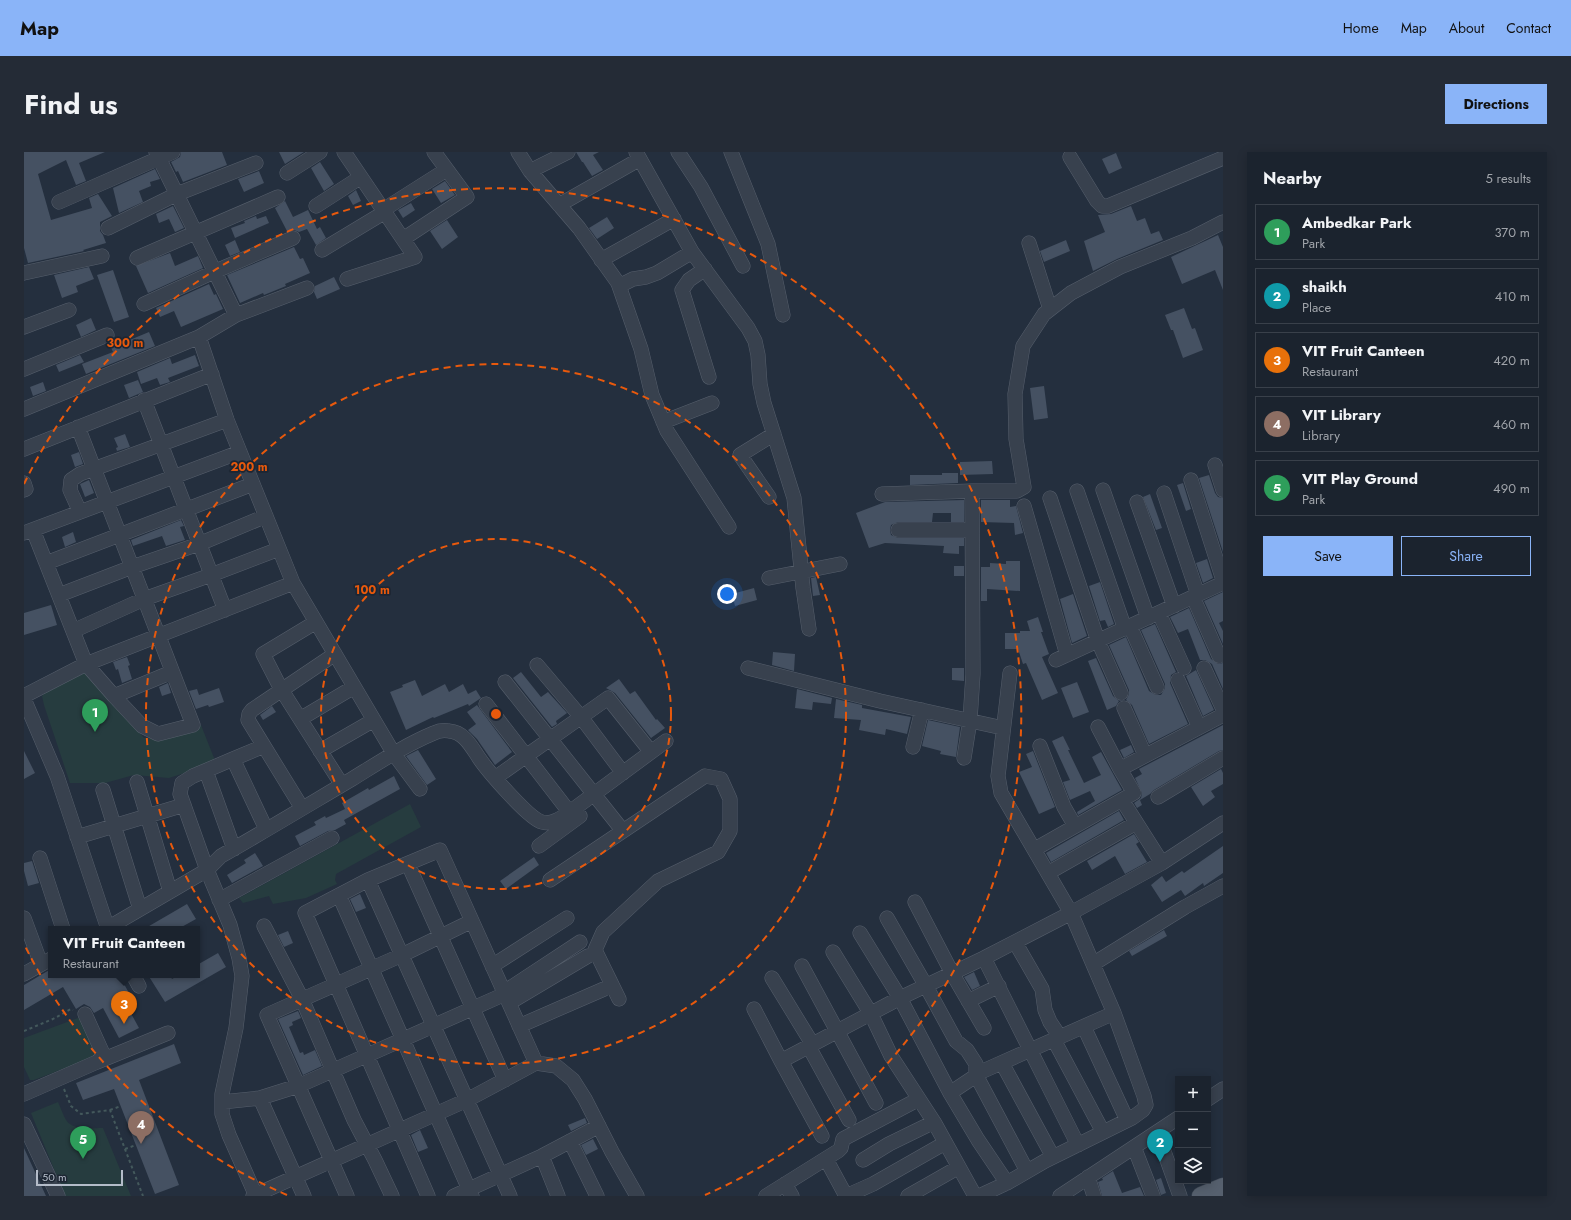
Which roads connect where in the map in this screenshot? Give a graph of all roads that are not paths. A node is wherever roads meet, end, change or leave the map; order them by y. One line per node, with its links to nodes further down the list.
1 (173, 152): 9 (street)
2 (320, 152): 16 (street)
3 (344, 152): 17 (street)
4 (434, 152): 14 (street)
5 (518, 152): 15 (street)
6 (568, 152): 15 (street)
7 (678, 152): 36 (street)
8 (731, 152): 47 (street)
9 (158, 155): 18 (street); 20 (street)
10 (638, 156): 21 (street); 24 (street)
11 (1070, 157): 12 (street)
12 (1223, 158)
13 (256, 163): 18 (street)
14 (446, 170): 23 (street); 29 (street)
15 (530, 171): 21 (street)
16 (287, 173)
17 (361, 176): 22 (street); 23 (street)
18 (177, 194): 26 (street); 27 (street)
19 (278, 197): 27 (street)
20 (59, 202)
21 (559, 205): 35 (street)
22 (316, 206)
23 (384, 211): 29 (street); 31 (street)
24 (674, 219): 32 (street); 35 (street)
25 (1223, 222): 44 (street)
26 (108, 228)
27 (197, 234): 34 (street); 38 (street)
28 (293, 238): 38 (street)
29 (403, 239): 40 (street)
30 (1029, 242): 44 (street)
31 (322, 250)
32 (692, 252): 37 (street); 41 (street)
33 (102, 256): 39 (street)
34 (137, 258)
35 (601, 260): 41 (street)
36 (743, 266)
37 (705, 269): 53 (street); 60 (street)
38 (216, 271): 43 (street); 46 (street)
39 (24, 273)
40 (347, 278)
41 (619, 286): 58 (street)
42 (307, 288): 46 (street)
43 (144, 304)
44 (1050, 309): 73 (street)
45 (69, 310): 48 (street)
46 (236, 315): 50 (street)
47 (782, 315)
48 (24, 327)
49 (107, 335): 51 (street)
50 (199, 337): 52 (street); 56 (street)
51 (24, 369)
52 (212, 374): 54 (street); 57 (street)
53 (709, 377)
54 (144, 400): 59 (street); 61 (street)
55 (712, 403): 58 (street)
56 (24, 409)
57 (227, 420): 61 (street); 63 (street)
58 (663, 422): 85 (street)
59 (78, 427): 62 (street); 65 (street)
60 (774, 434): 77 (street); 95 (street)
61 (161, 444): 65 (street); 66 (street)
62 (24, 449)
63 (240, 452): 66 (street); 69 (street)
64 (1215, 465): 72 (street)
65 (94, 469): 79 (street); 83 (street)
66 (174, 477): 79 (street); 82 (street)
67 (1191, 480): 98 (street)
68 (24, 483): 70 (street)
69 (253, 484): 82 (street); 84 (street)
70 (24, 490)
71 (1104, 490): 106 (street)
72 (1223, 490)
73 (972, 491): 76 (street); 87 (street)
74 (1078, 491): 108 (street)
75 (1164, 493): 102 (street)
76 (882, 494)
77 (769, 497)
78 (1050, 498): 112 (street)
79 (107, 502): 83 (street); 89 (street)
80 (1136, 502): 104 (street)
81 (1024, 506): 112 (street)
82 (186, 510): 89 (street); 90 (street)
83 (80, 512): 88 (street)
84 (266, 516): 90 (street); 91 (street)
85 (729, 527)
86 (898, 530): 87 (street)
87 (971, 530): 136 (street)
88 (28, 532): 92 (street)
89 (119, 534): 92 (street); 94 (street)
90 (199, 544): 94 (street); 96 (street)
91 (279, 549): 96 (street); 100 (street)
92 (46, 563): 101 (street)
93 (840, 564): 95 (street)
94 (132, 567): 101 (street); 103 (street)
95 (802, 572): 97 (street); 109 (street)
96 (211, 575): 103 (street); 105 (street)
97 (769, 578)
98 (1223, 580)
99 (1223, 583): 102 (street)
100 (293, 584): 105 (street); 107 (street)
101 (59, 594): 110 (street)
102 (1195, 596): 104 (street); 114 (street)
103 (144, 598): 110 (street); 111 (street)
104 (1174, 606): 106 (street)
105 (225, 610): 111 (street)
106 (1154, 615): 108 (street); 138 (street)
107 (316, 622): 113 (street); 124 (street)
108 (1128, 627): 112 (street); 123 (street)
109 (809, 628)
110 (73, 631): 115 (street)
111 (158, 636): 115 (street); 119 (street)
112 (1098, 641): 125 (street)
113 (334, 654): 122 (street); 124 (street)
114 (1219, 656)
115 (86, 664): 126 (street); 127 (street)
116 (537, 665): 133 (street)
117 (748, 668): 131 (street)
118 (1204, 668): 130 (street)
119 (172, 672): 126 (street); 126 (street)
120 (1010, 673): 139 (street)
121 (504, 682): 140 (street)
122 (354, 687): 134 (street); 135 (street)
123 (1157, 687)
124 (281, 689): 134 (street); 142 (street)
125 (1121, 693)
126 (114, 696)
127 (24, 698): 174 (street)
128 (486, 704): 149 (street)
129 (1124, 708): 148 (street)
130 (1223, 709)
131 (922, 710): 136 (street); 144 (street)
132 (1223, 715): 138 (street)
133 (581, 717): 140 (street); 146 (street); 155 (street)
134 (300, 719): 145 (street)
135 (374, 720): 145 (street); 147 (street)
136 (970, 720): 139 (street); 150 (street)
137 (1098, 727): 153 (street)
138 (1199, 727): 148 (street)
139 (1003, 728): 178 (street)
140 (549, 740): 149 (street); 162 (street)
141 (666, 741): 146 (street)
142 (264, 746): 152 (street); 165 (street)
143 (1040, 746): 171 (street)
144 (913, 747)
145 (320, 751): 158 (street)
146 (651, 752): 155 (street)
147 (394, 754): 156 (street); 158 (street); 159 (street)
148 (1145, 755): 153 (street)
149 (526, 756): 156 (street); 166 (street)
150 (964, 758)
151 (1223, 758): 161 (street)
152 (234, 759): 154 (street); 172 (street)
153 (1120, 769): 163 (street)
154 (206, 771): 164 (street); 177 (street)
155 (623, 773): 162 (street)
156 (495, 778): 166 (street)
157 (137, 782): 167 (street)
158 (342, 785): 165 (street)
159 (420, 789)
160 (103, 790): 170 (street)
161 (1158, 797)
162 (597, 798): 166 (street); 173 (street); 176 (street)
163 (1122, 800): 169 (street); 171 (street)
164 (184, 805): 167 (street); 182 (street)
165 (302, 808): 172 (street)
166 (570, 812)
167 (147, 816): 170 (street); 187 (street)
168 (1223, 822): 180 (street)
169 (1136, 823): 180 (street); 183 (street)
170 (113, 826): 174 (street); 191 (street)
171 (1075, 826): 178 (street)
172 (266, 829): 177 (street)
173 (623, 831): 185 (street); 224 (street)
174 (77, 837): 198 (street)
175 (332, 838): 189 (street)
176 (539, 846)
177 (234, 849): 182 (street)
178 (1035, 849): 183 (street)
179 (40, 858): 197 (street)
180 (1162, 863): 192 (street)
181 (408, 864): 184 (street); 196 (street); 202 (street)
182 (207, 870): 187 (street); 189 (street)
183 (1048, 873): 192 (street)
184 (368, 880): 188 (street); 206 (street)
185 (550, 880)
186 (1223, 886): 210 (street)
187 (170, 891): 191 (street)
188 (339, 895): 213 (street); 217 (street)
189 (219, 900): 257 (street)
190 (915, 902): 214 (street)
191 (140, 909): 199 (street)
192 (1071, 913): 204 (street); 210 (street)
193 (24, 918): 209 (street)
194 (566, 918): 211 (street)
195 (887, 918): 218 (street)
196 (472, 921): 202 (street); 211 (street)
197 (62, 926)
198 (106, 926)
199 (112, 926)
200 (264, 926): 223 (street)
201 (860, 934): 222 (street)
202 (441, 936): 206 (street); 226 (street)
203 (580, 942): 221 (street)
204 (1015, 942): 208 (street); 237 (street)
205 (832, 952): 230 (street)
206 (402, 955): 213 (street); 231 (street)
207 (588, 956): 221 (street)
208 (984, 958): 214 (street); 219 (street)
209 (46, 962): 215 (street)
210 (1094, 964): 228 (street)
211 (492, 966): 221 (street)
212 (802, 966): 235 (street)
213 (372, 969): 217 (street); 238 (street)
214 (952, 973): 218 (street); 225 (street)
215 (24, 974)
216 (772, 978): 239 (street)
217 (335, 985): 223 (street); 241 (street)
218 (926, 986): 222 (street); 247 (street)
219 (999, 986): 225 (street); 240 (street)
220 (604, 989): 232 (street)
221 (506, 996): 226 (street); 232 (street)
222 (900, 998): 230 (street); 251 (street)
223 (302, 999): 246 (street); 249 (street)
224 (619, 999)
225 (968, 1001): 234 (street)
226 (473, 1008): 231 (street); 248 (street)
227 (754, 1009): 242 (street)
228 (1114, 1013): 233 (street); 261 (street)
229 (85, 1014): 243 (street)
230 (871, 1014): 235 (street); 255 (street)
231 (434, 1026): 238 (street); 256 (street)
232 (519, 1026): 244 (street)
233 (1084, 1027): 237 (street); 261 (street)
234 (984, 1028)
235 (838, 1031): 239 (street); 258 (street)
236 (168, 1032): 243 (street)
237 (1057, 1039): 240 (street); 267 (street)
238 (403, 1040): 241 (street); 259 (street)
239 (811, 1046): 242 (street); 260 (street)
240 (1032, 1050): 245 (street); 272 (street)
241 (367, 1056): 246 (street); 266 (street)
242 (781, 1061): 269 (street)
243 (97, 1062): 252 (street)
244 (536, 1063): 248 (street); 265 (street)
245 (1002, 1063): 247 (street); 276 (street)
246 (333, 1071): 249 (street); 273 (street)
247 (976, 1076): 251 (street); 281 (street)
248 (505, 1080): 256 (street)
249 (298, 1086): 254 (street); 279 (street)
250 (1223, 1089): 253 (street)
251 (950, 1093): 285 (street)
252 (24, 1094)
253 (1211, 1097)
254 (260, 1098): 257 (street); 283 (street)
255 (919, 1098): 263 (street); 277 (street)
256 (467, 1100): 259 (street); 282 (street)
257 (222, 1102): 289 (street)
258 (876, 1103)
259 (436, 1114): 266 (street); 287 (street)
260 (849, 1120)
261 (1128, 1120): 267 (street)
262 (1175, 1120): 268 (street)
263 (934, 1122): 271 (street); 278 (street)
264 (24, 1124): 288 (street)
265 (600, 1126): 270 (street); 298 (street)
266 (399, 1130): 273 (street); 293 (street)
267 (1104, 1132): 272 (street)
268 (1157, 1132): 274 (street); 307 (street)
269 (822, 1136)
270 (570, 1141): 275 (street); 297 (street)
271 (945, 1143): 280 (street); 300 (street)
272 (1078, 1144): 276 (street)
273 (367, 1145): 279 (street); 292 (street)
274 (1134, 1147): 284 (street); 306 (street)
275 (542, 1156): 282 (street); 296 (street)
276 (1053, 1157): 281 (street)
277 (826, 1159): 286 (street); 300 (street)
278 (863, 1160)
279 (331, 1161): 283 (street); 291 (street)
280 (959, 1167): 301 (street); 302 (street)
281 (1027, 1171): 285 (street)
282 (500, 1175): 287 (street); 295 (street)
283 (296, 1177): 289 (street); 290 (street)
284 (1088, 1177): 304 (street); 305 (street)
285 (1007, 1183): 303 (street)
286 (788, 1190): 299 (street)
287 (470, 1193): 294 (street)
288 (58, 1196)
289 (255, 1196)
290 (304, 1196)
291 (347, 1196)
292 (392, 1196)
293 (428, 1196)
294 (454, 1196)
295 (510, 1196)
296 (558, 1196)
297 (597, 1196)
298 (637, 1196)
299 (766, 1196)
300 (846, 1196)
301 (908, 1196)
302 (975, 1196)
303 (979, 1196)
304 (1060, 1196)
305 (1094, 1196)
306 (1153, 1196)
307 (1180, 1196)

